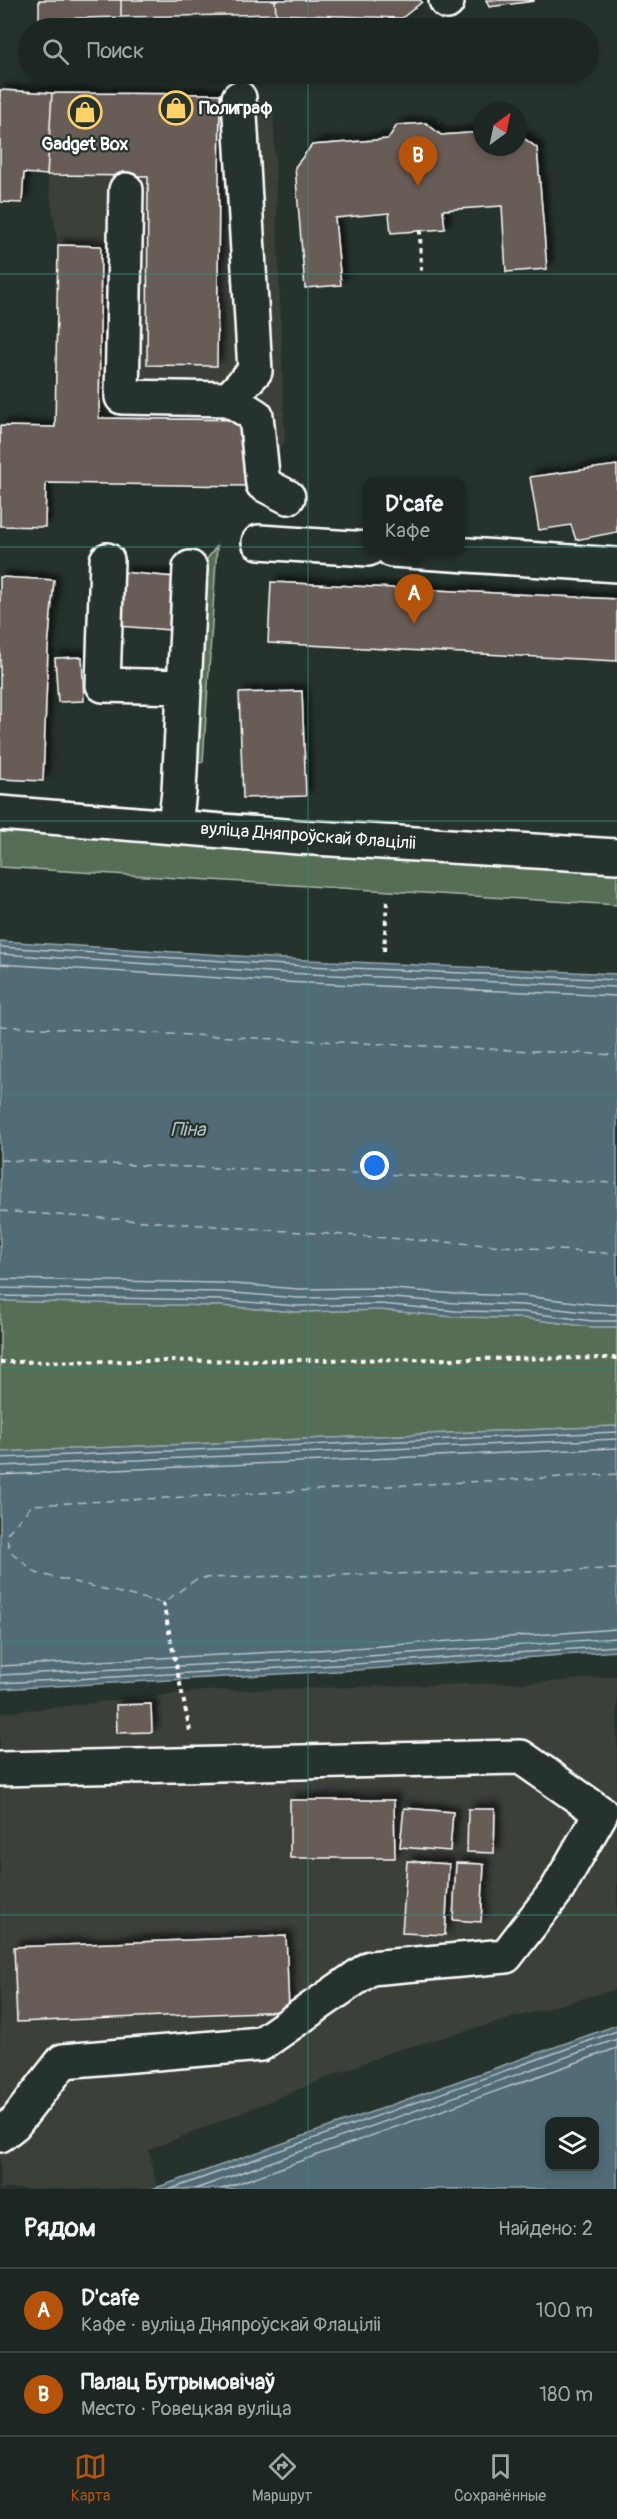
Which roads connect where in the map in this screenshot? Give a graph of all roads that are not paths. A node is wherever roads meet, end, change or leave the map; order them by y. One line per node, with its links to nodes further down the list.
1 (240, 98): 3 (street)
2 (126, 190): 3 (street)
3 (229, 399): 4 (street)
4 (288, 497)
5 (259, 542): 6 (street)
6 (363, 549)
7 (465, 555): 9 (street)
8 (106, 561): 11 (street)
9 (617, 564)
10 (190, 568): 11 (street)
11 (185, 687): 13 (street)
12 (0, 813): 13 (street, вуліца Дняпроўскай Флаціліі)
13 (175, 826): 14 (street, вуліца Дняпроўскай Флаціліі)
14 (617, 856)
15 (0, 1769): 16 (street)
16 (0, 2135)

